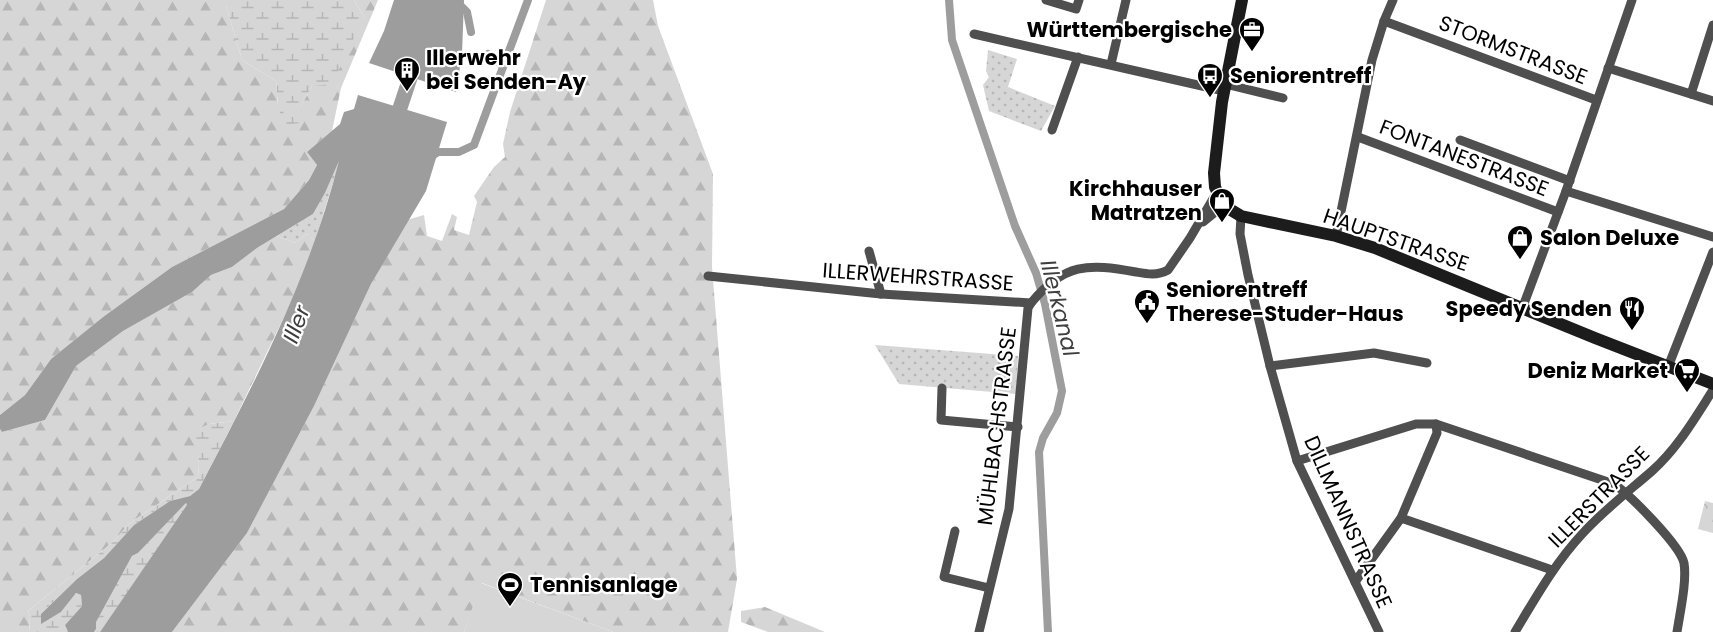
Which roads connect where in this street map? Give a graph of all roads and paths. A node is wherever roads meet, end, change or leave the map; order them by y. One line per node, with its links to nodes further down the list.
1 (1046, 0): 2 (street)
2 (1079, 0)
3 (1126, 0): 11 (street)
4 (1242, 0): 13 (main road)
5 (1393, 0): 7 (street)
6 (1632, 0): 12 (street)
7 (1384, 21): 16 (street, STORMSTRASSE); 19 (street)
8 (1713, 25): 14 (street)
9 (974, 34): 10 (street)
10 (1078, 57): 11 (street); 18 (street)
11 (1111, 64): 13 (street)
12 (1608, 68): 14 (street); 16 (street)
13 (1225, 88): 15 (street); 23 (main road)
14 (1691, 94): 17 (street)
15 (1283, 98)
16 (1596, 100): 21 (street)
17 (1713, 101)
18 (1052, 130)
19 (1358, 137): 25 (street, FONTANESTRASSE); 28 (street)
20 (1460, 140): 21 (street)
21 (1570, 181): 22 (street)
22 (1566, 191): 25 (street); 29 (street)
23 (1217, 192): 24 (main road, HAUPTSTRASSE); 27 (street, ILLERWEHRSTRASSE)
24 (1225, 204): 26 (main road, HAUPTSTRASSE); 27 (street, ILLERWEHRSTRASSE)
25 (1558, 212): 36 (street)
26 (1241, 216): 28 (main road, HAUPTSTRASSE); 38 (street, DILLMANNSTRASSE)
27 (1197, 228): 35 (street, ILLERWEHRSTRASSE)
28 (1336, 236): 36 (main road, HAUPTSTRASSE)
29 (1713, 237)
30 (869, 251): 34 (street)
31 (1713, 252): 33 (street)
32 (708, 276): 34 (street, ILLERWEHRSTRASSE)
33 (1709, 276): 39 (street)
34 (881, 294): 35 (street, ILLERWEHRSTRASSE)
35 (1032, 301): 44 (street, MÜHLBACHSTRASSE)
36 (1522, 309): 39 (main road, HAUPTSTRASSE)
37 (1427, 363): 38 (street)
38 (1269, 366): 45 (street, DILLMANNSTRASSE)
39 (1668, 367): 40 (main road, HAUPTSTRASSE)
40 (1713, 384)
41 (942, 388): 44 (street)
42 (1713, 390): 46 (street, ILLERSTRASSE)
43 (1436, 424): 45 (street); 46 (street); 47 (street)
44 (1018, 427): 51 (street, MÜHLBACHSTRASSE)
45 (1297, 461): 50 (street, DILLMANNSTRASSE)
46 (1626, 492): 49 (street, ILLERSTRASSE); 55 (street)
47 (1401, 518): 49 (street); 50 (street)
48 (955, 531): 51 (street, MÜHLBACHSTRASSE)
49 (1552, 570): 54 (street, ILLERSTRASSE)
50 (1354, 582): 53 (street, DILLMANNSTRASSE)
51 (988, 588): 52 (street, MÜHLBACHSTRASSE)
52 (979, 632)
53 (1379, 632)
54 (1515, 632)
55 (1677, 632)

